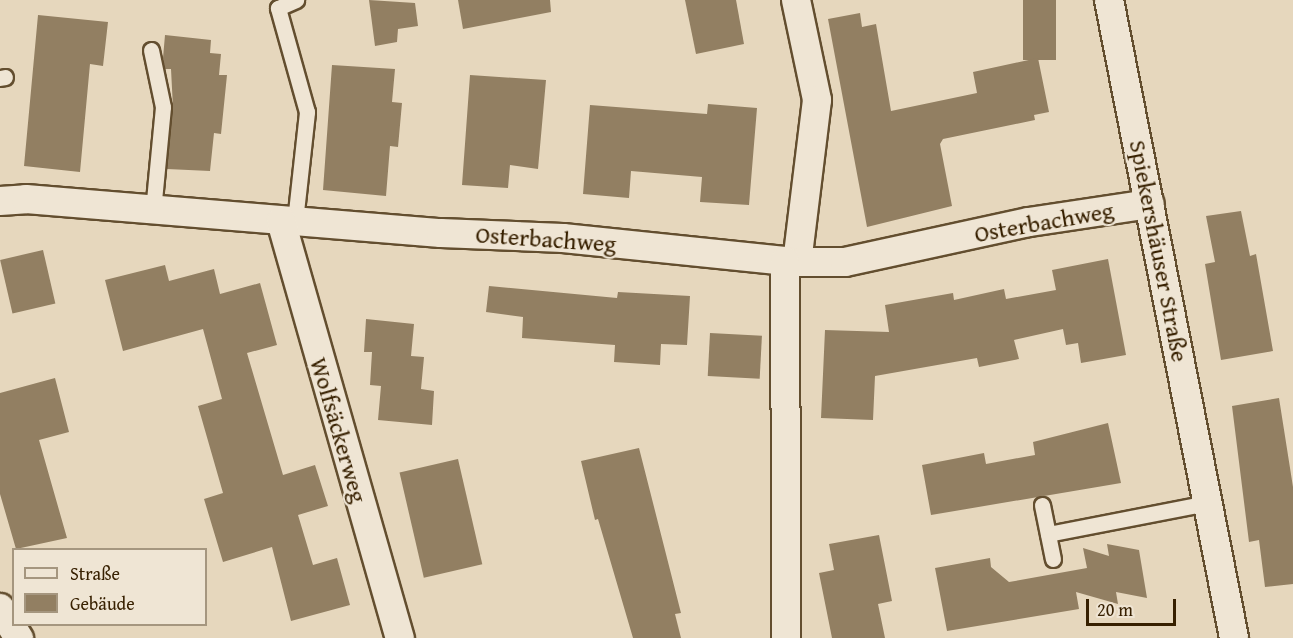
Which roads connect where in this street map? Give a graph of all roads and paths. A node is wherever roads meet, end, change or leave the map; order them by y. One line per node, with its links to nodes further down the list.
1 (296, 0): 8 (lane)
2 (796, 0): 9 (street)
3 (1109, 0): 6 (street, Spiekershäuser Straße)
4 (151, 50): 7 (lane)
5 (0, 201): 7 (street, Osterbachweg)
6 (1150, 204): 9 (street, Osterbachweg); 10 (street, Spiekershäuser Straße)
7 (153, 211): 8 (street, Osterbachweg)
8 (288, 221): 9 (street, Osterbachweg); 16 (street, Wolfsäckerweg)
9 (791, 261): 17 (street)
10 (1208, 503): 12 (lane); 18 (street, Spiekershäuser Straße)
11 (1042, 505): 12 (lane)
12 (1048, 534): 13 (lane)
13 (1053, 559)
14 (0, 608): 15 (street)
15 (19, 638)
16 (400, 638)
17 (786, 638)
18 (1234, 638)

